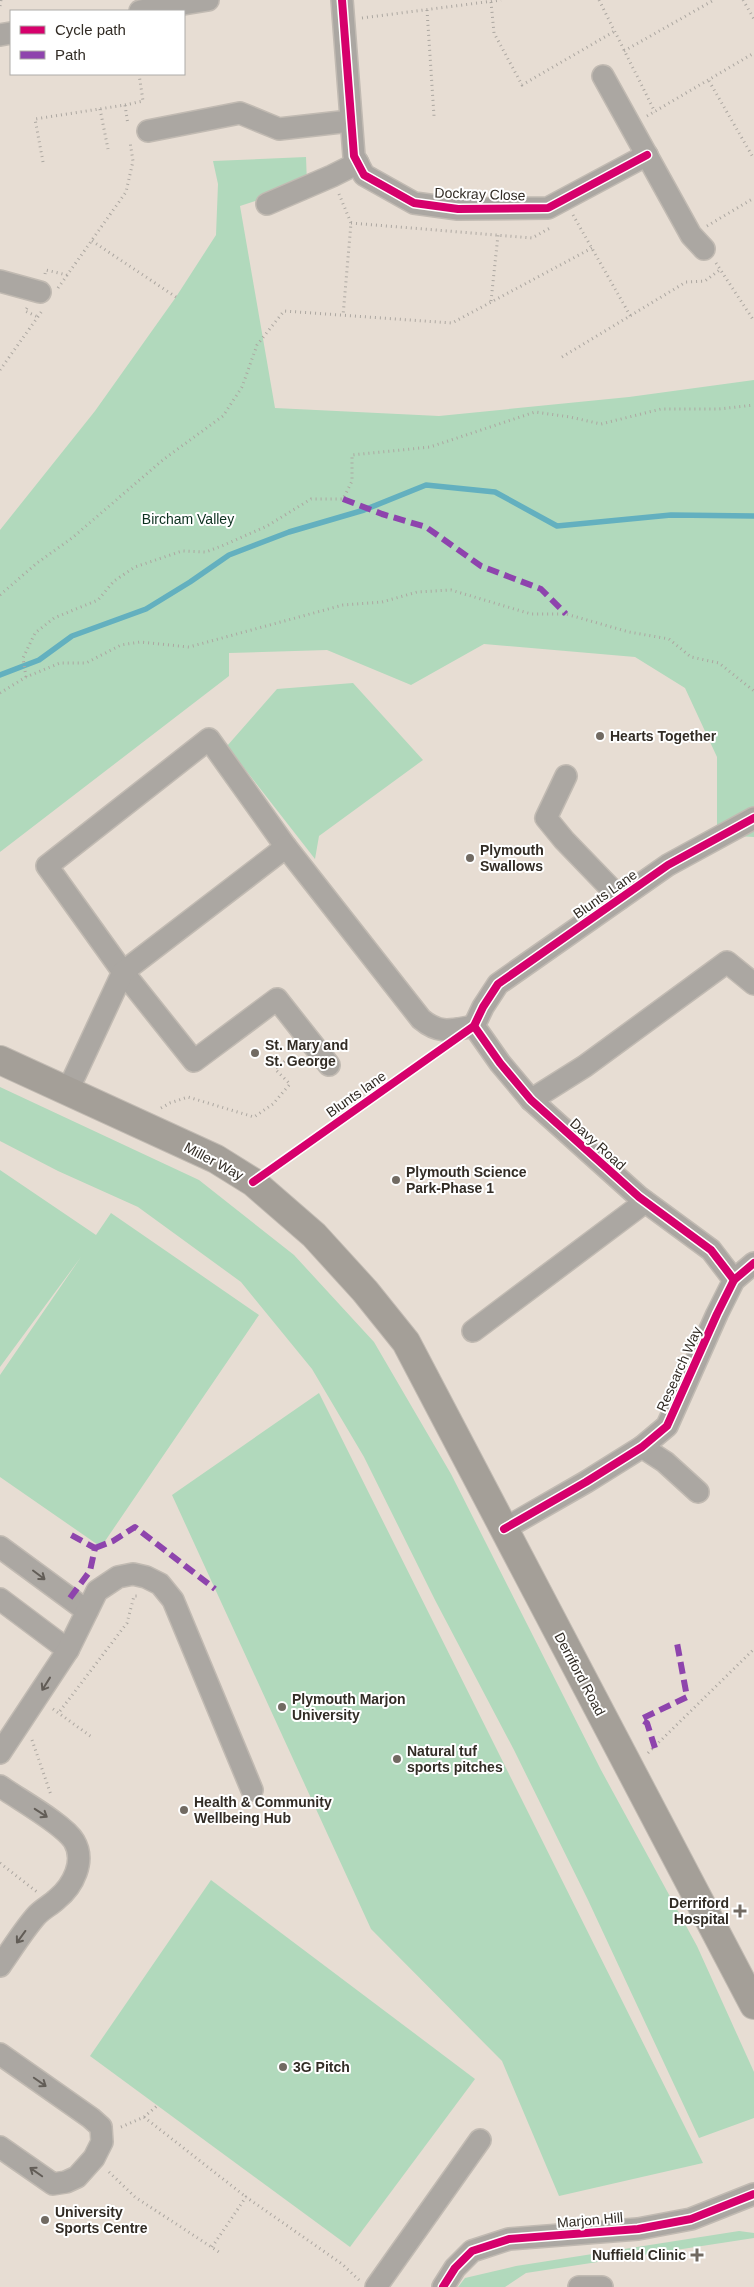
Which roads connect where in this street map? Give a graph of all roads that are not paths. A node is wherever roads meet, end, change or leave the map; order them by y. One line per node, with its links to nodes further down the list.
1 (208, 0): 2 (street)
2 (146, 10)
3 (343, 10): 5 (street, Dockray Close)
4 (603, 76): 7 (street)
5 (350, 120): 6 (street); 8 (street, Dockray Close)
6 (143, 133)
7 (647, 155): 8 (street, Dockray Close); 10 (street)
8 (358, 163): 9 (street)
9 (267, 204)
10 (698, 242)
11 (0, 281): 12 (street)
12 (47, 297)
13 (566, 776): 16 (street)
14 (754, 818): 16 (street, Blunts Lane)
15 (286, 847): 17 (street); 17 (street); 19 (street)
16 (620, 898): 19 (street, Blunts Lane)
17 (124, 972): 21 (street); 22 (street)
18 (754, 984): 23 (street)
19 (478, 1017): 23 (street, Davy Road)
20 (0, 1060): 22 (main road, Miller Way)
21 (329, 1065)
22 (68, 1090): 28 (main road, Miller Way)
23 (531, 1100): 24 (street, Davy Road)
24 (646, 1202): 26 (street, Davy Road); 27 (street)
25 (754, 1263): 26 (street, Research Way)
26 (734, 1280): 29 (street, Research Way)
27 (473, 1331)
28 (406, 1342): 31 (main road, Derriford Road)
29 (642, 1447): 30 (street); 31 (street, Research Way)
30 (698, 1492)
31 (504, 1529): 40 (main road, Derriford Road)
32 (0, 1547): 34 (street, one-way to 34)
33 (0, 1599): 35 (street)
34 (88, 1611): 35 (street); 38 (street)
35 (68, 1650): 36 (street, one-way to 36)
36 (0, 1753)
37 (0, 1786): 39 (street, one-way to 39)
38 (252, 1790)
39 (0, 1966)
40 (754, 2004)
41 (0, 2054): 43 (street, one-way to 43)
42 (480, 2140): 45 (street)
43 (0, 2146)
44 (754, 2194): 46 (street, Marjon Hill)
45 (368, 2284)
46 (443, 2287)
47 (579, 2287): 48 (street)
48 (602, 2287)

